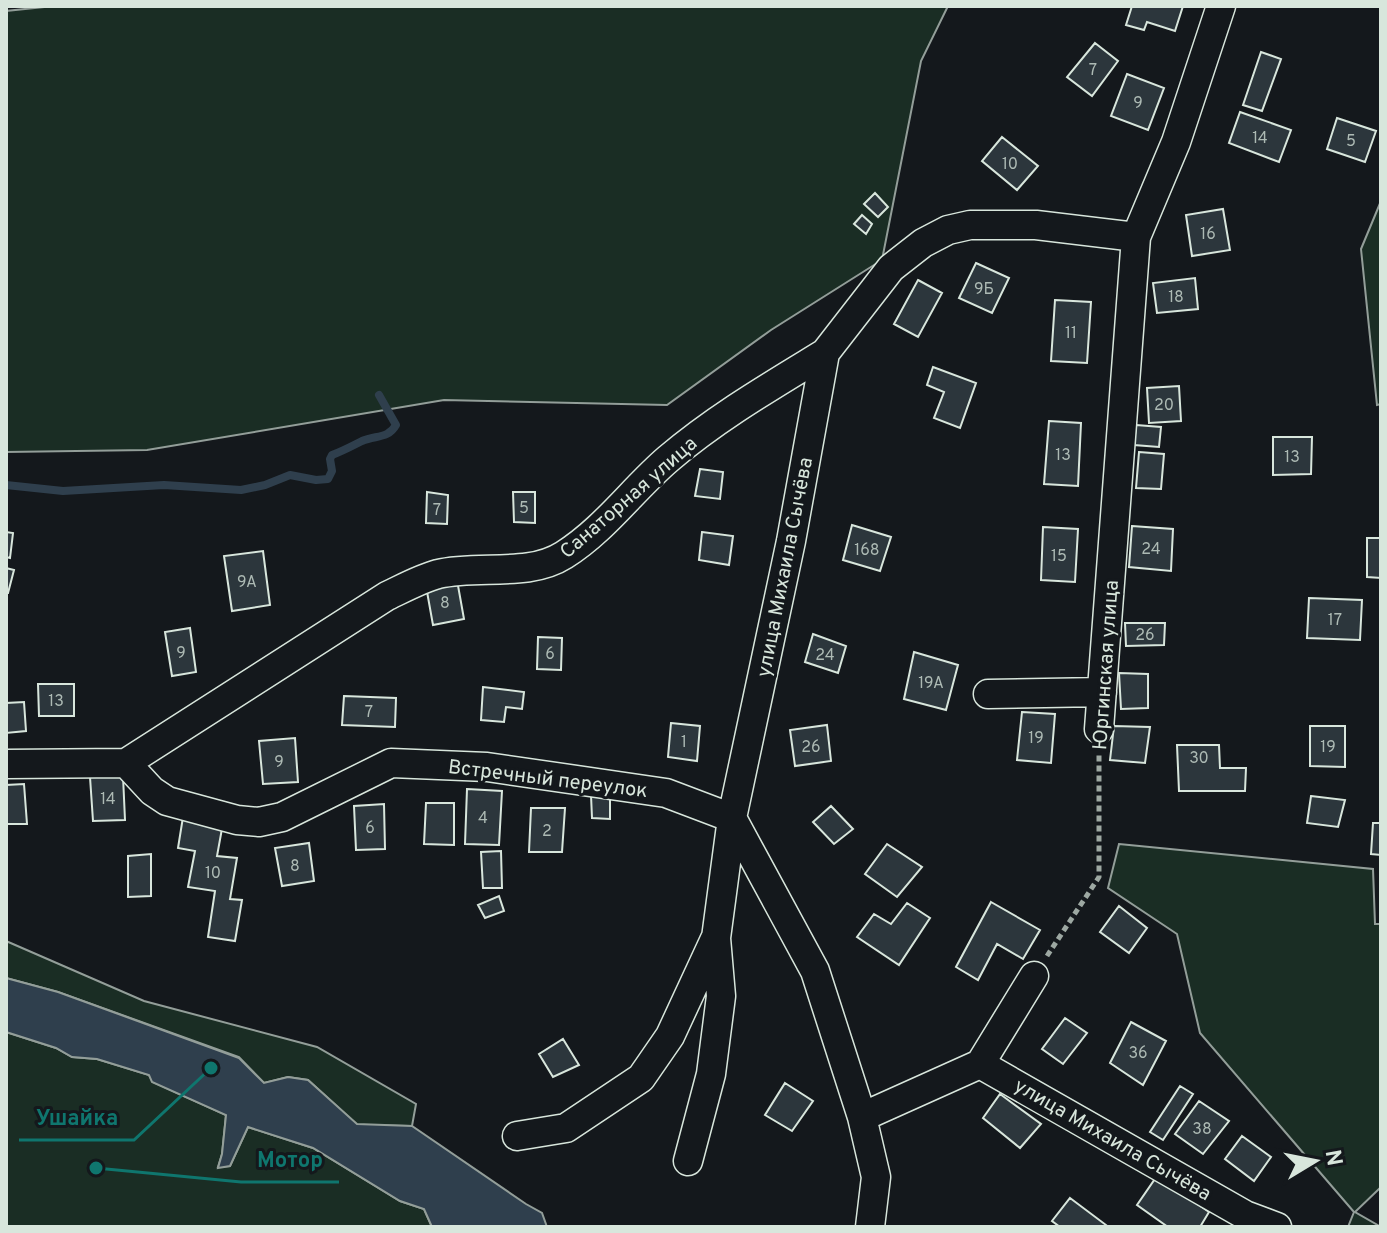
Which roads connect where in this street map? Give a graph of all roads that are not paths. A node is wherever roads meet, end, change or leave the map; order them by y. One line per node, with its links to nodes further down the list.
1 (1221, 6): 2 (street, Юргинская улица)
2 (1136, 237): 3 (street, улица Михаила Сычёва); 4 (street, Юргинская улица)
3 (825, 353): 7 (street, Санаторная улица); 9 (street, улица Михаила Сычёва)
4 (1102, 692): 5 (street); 6 (street, Юргинская улица)
5 (988, 694)
6 (1099, 729)
7 (126, 763): 8 (street); 9 (street, Встречный переулок)
8 (6, 764)
9 (732, 818): 10 (street, улица Михаила Сычёва); 13 (street)
10 (716, 938): 14 (street); 15 (street)
11 (1034, 976): 12 (street)
12 (980, 1064): 13 (street); 17 (street, улица Михаила Сычёва)
13 (862, 1117): 16 (street)
14 (517, 1136)
15 (688, 1161)
16 (870, 1227)
17 (1277, 1227)

